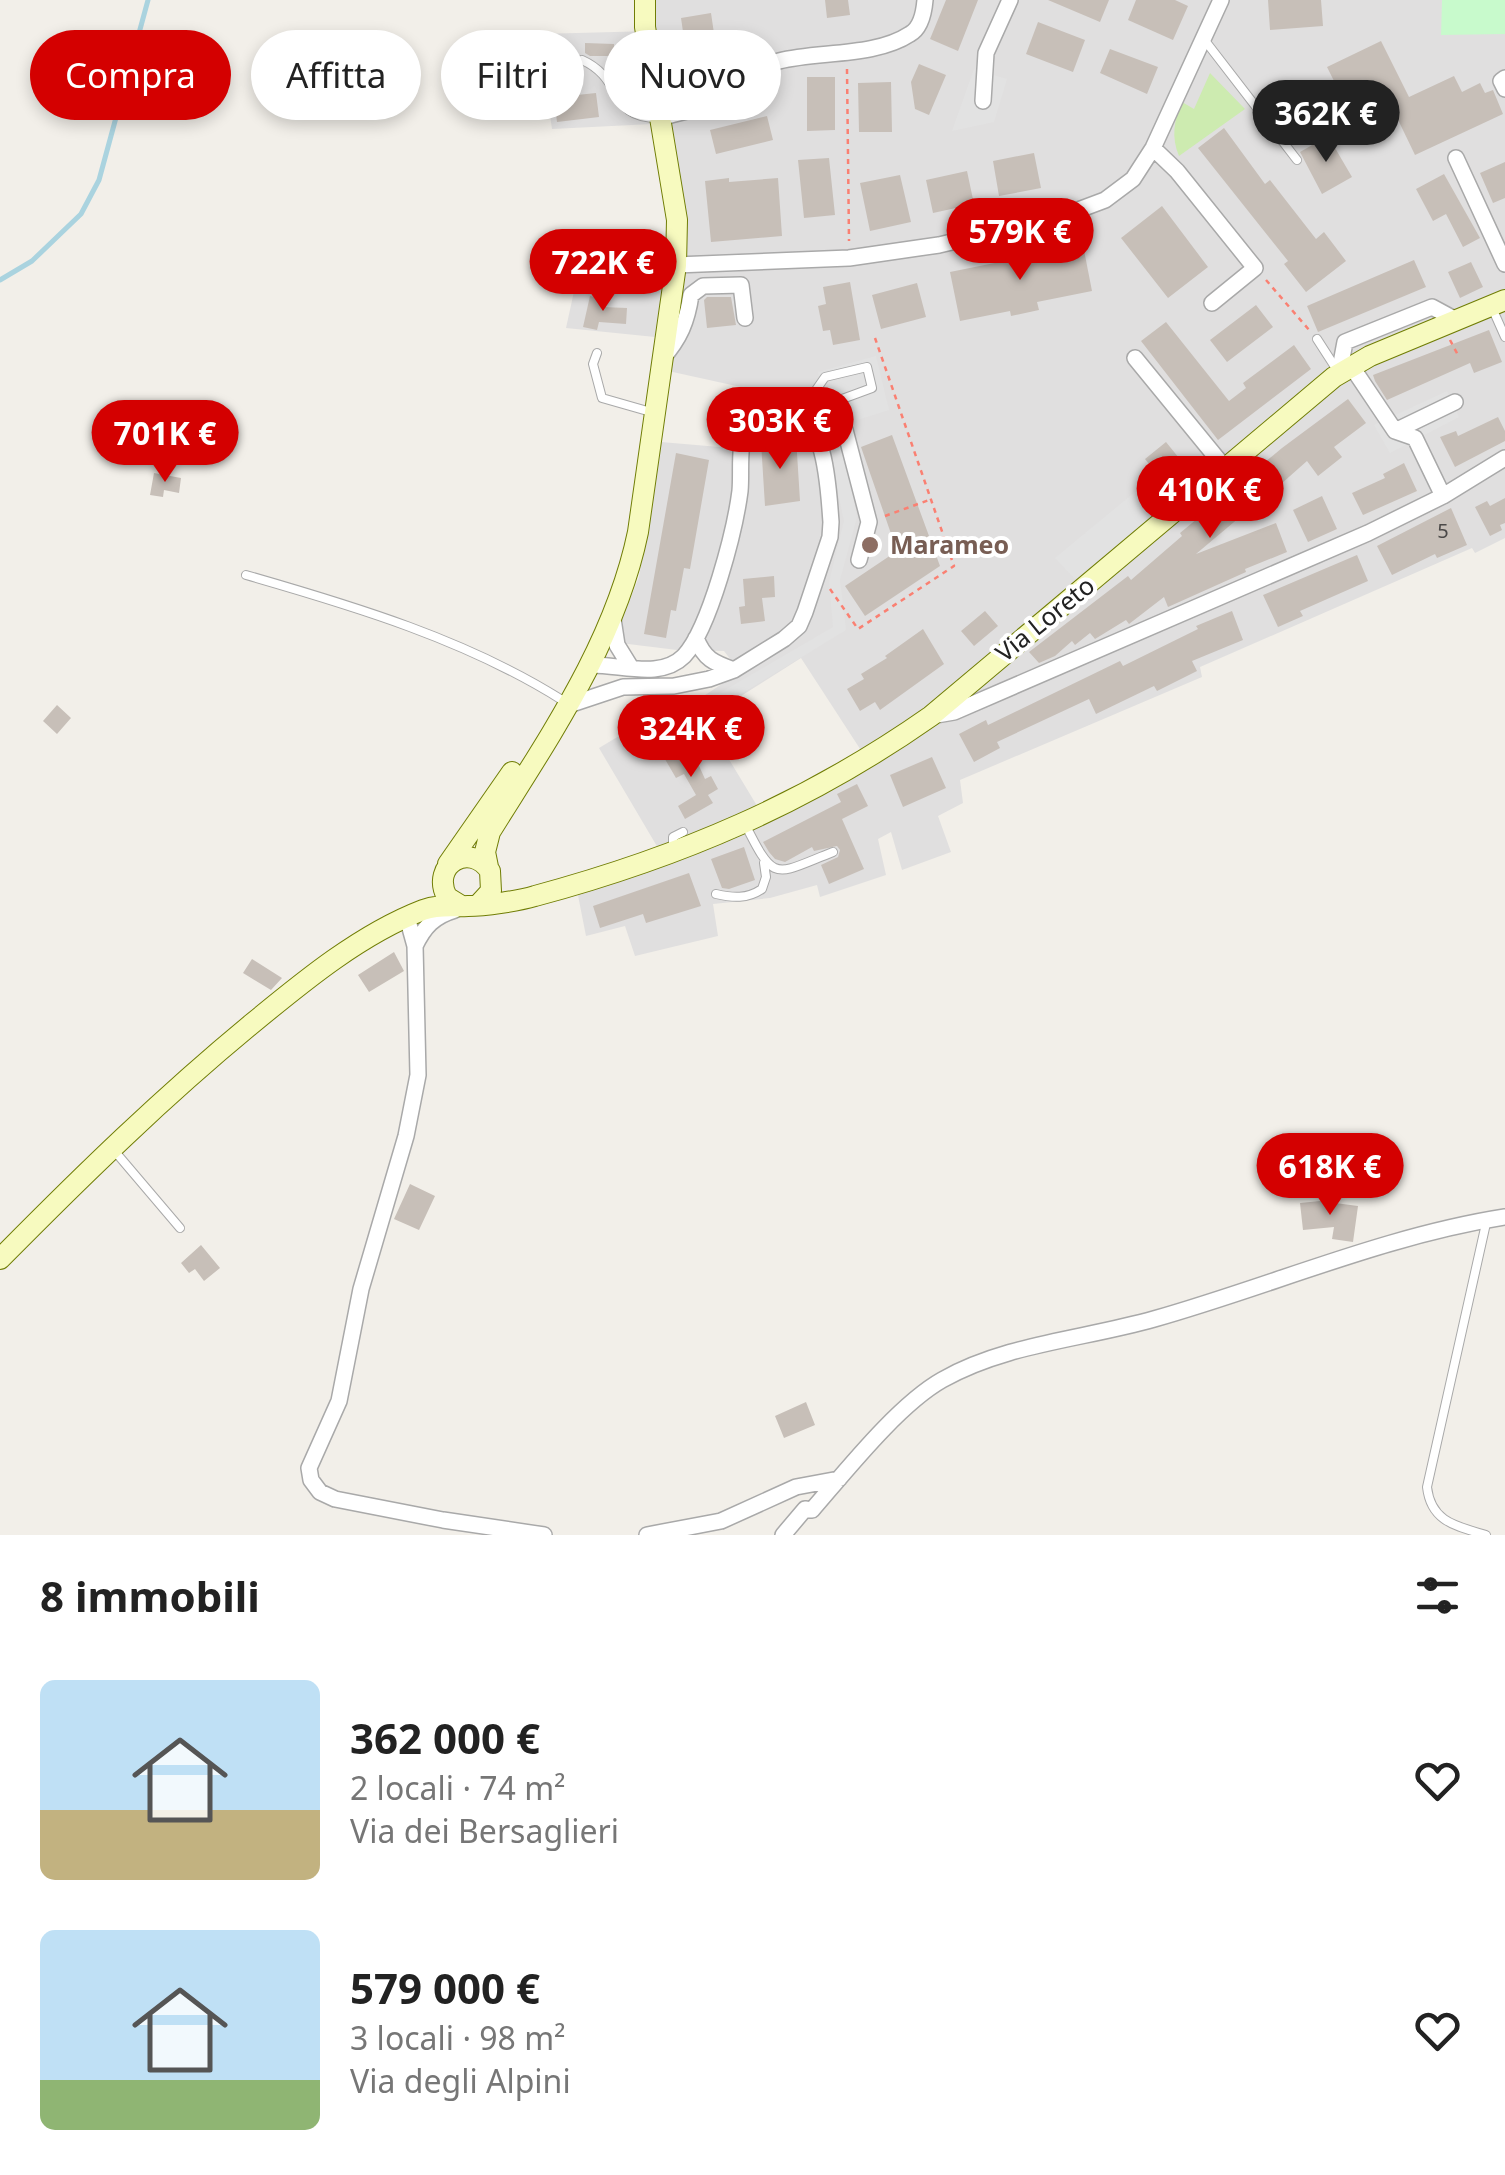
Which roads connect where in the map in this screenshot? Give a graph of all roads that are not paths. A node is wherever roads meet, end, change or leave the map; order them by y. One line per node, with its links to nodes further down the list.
1 (645, 0): 5 (main road)
2 (925, 0): 7 (street)
3 (1010, 0): 10 (street)
4 (1220, 0): 6 (street)
5 (645, 30)
6 (1203, 38): 12 (street); 14 (lane)
7 (781, 61)
8 (1505, 78): 9 (street)
9 (1505, 89)
10 (983, 101)
11 (660, 120): 16 (main road)
12 (1152, 148): 16 (street); 17 (street)
13 (1456, 158): 15 (street)
14 (1297, 160)
15 (1505, 264)
16 (676, 265): 24 (main road)
17 (1212, 303)
18 (1498, 303): 20 (lane); 25 (main road, Via Loreto)
19 (745, 318): 24 (street)
20 (1505, 337)
21 (1317, 339): 25 (lane)
22 (597, 353): 28 (lane)
23 (1136, 358): 33 (street)
24 (662, 359): 28 (main road)
25 (1346, 370): 30 (street); 33 (main road, Via Loreto)
26 (1455, 402): 30 (street)
27 (800, 412): 31 (street); 31 (lane); 38 (street)
28 (655, 413): 37 (main road)
29 (845, 430): 35 (street)
30 (1395, 431): 34 (street)
31 (818, 439): 42 (street)
32 (1505, 458): 34 (street)
33 (1226, 468): 41 (main road, Via Loreto)
34 (1443, 496): 43 (street)
35 (860, 560)
36 (246, 576): 45 (lane)
37 (613, 619): 39 (main road); 40 (street)
38 (696, 638): 40 (street); 42 (street)
39 (590, 665): 40 (street); 44 (street); 45 (main road)
40 (630, 666)
41 (985, 668): 43 (street); 46 (main road, Via Loreto)
42 (734, 670): 44 (street)
43 (1015, 686): 46 (street)
44 (622, 687): 45 (street)
45 (566, 703): 52 (main road); 53 (main road)
46 (931, 716): 47 (main road, Via Loreto)
47 (744, 824): 50 (main road, Via Loreto); 51 (lane)
48 (683, 832): 50 (lane)
49 (833, 852): 51 (lane)
50 (675, 853): 54 (main road, Via Loreto)
51 (764, 863): 55 (lane)
52 (446, 869): 53 (main road); 56 (main road); 57 (main road)
53 (490, 871): 54 (main road, Via Loreto); 56 (main road)
54 (556, 889): 56 (main road, Via Loreto)
55 (716, 894)
56 (468, 905): 57 (main road, Via Loreto); 58 (street)
57 (407, 917): 58 (street); 59 (main road)
58 (415, 946): 65 (street)
59 (112, 1147): 62 (lane); 63 (main road)
60 (1505, 1217): 61 (street)
61 (1487, 1220): 64 (street); 68 (lane)
62 (180, 1228)
63 (0, 1259)
64 (839, 1478): 66 (street); 67 (street)
65 (544, 1535)
66 (647, 1535)
67 (783, 1535)
68 (1486, 1535)

